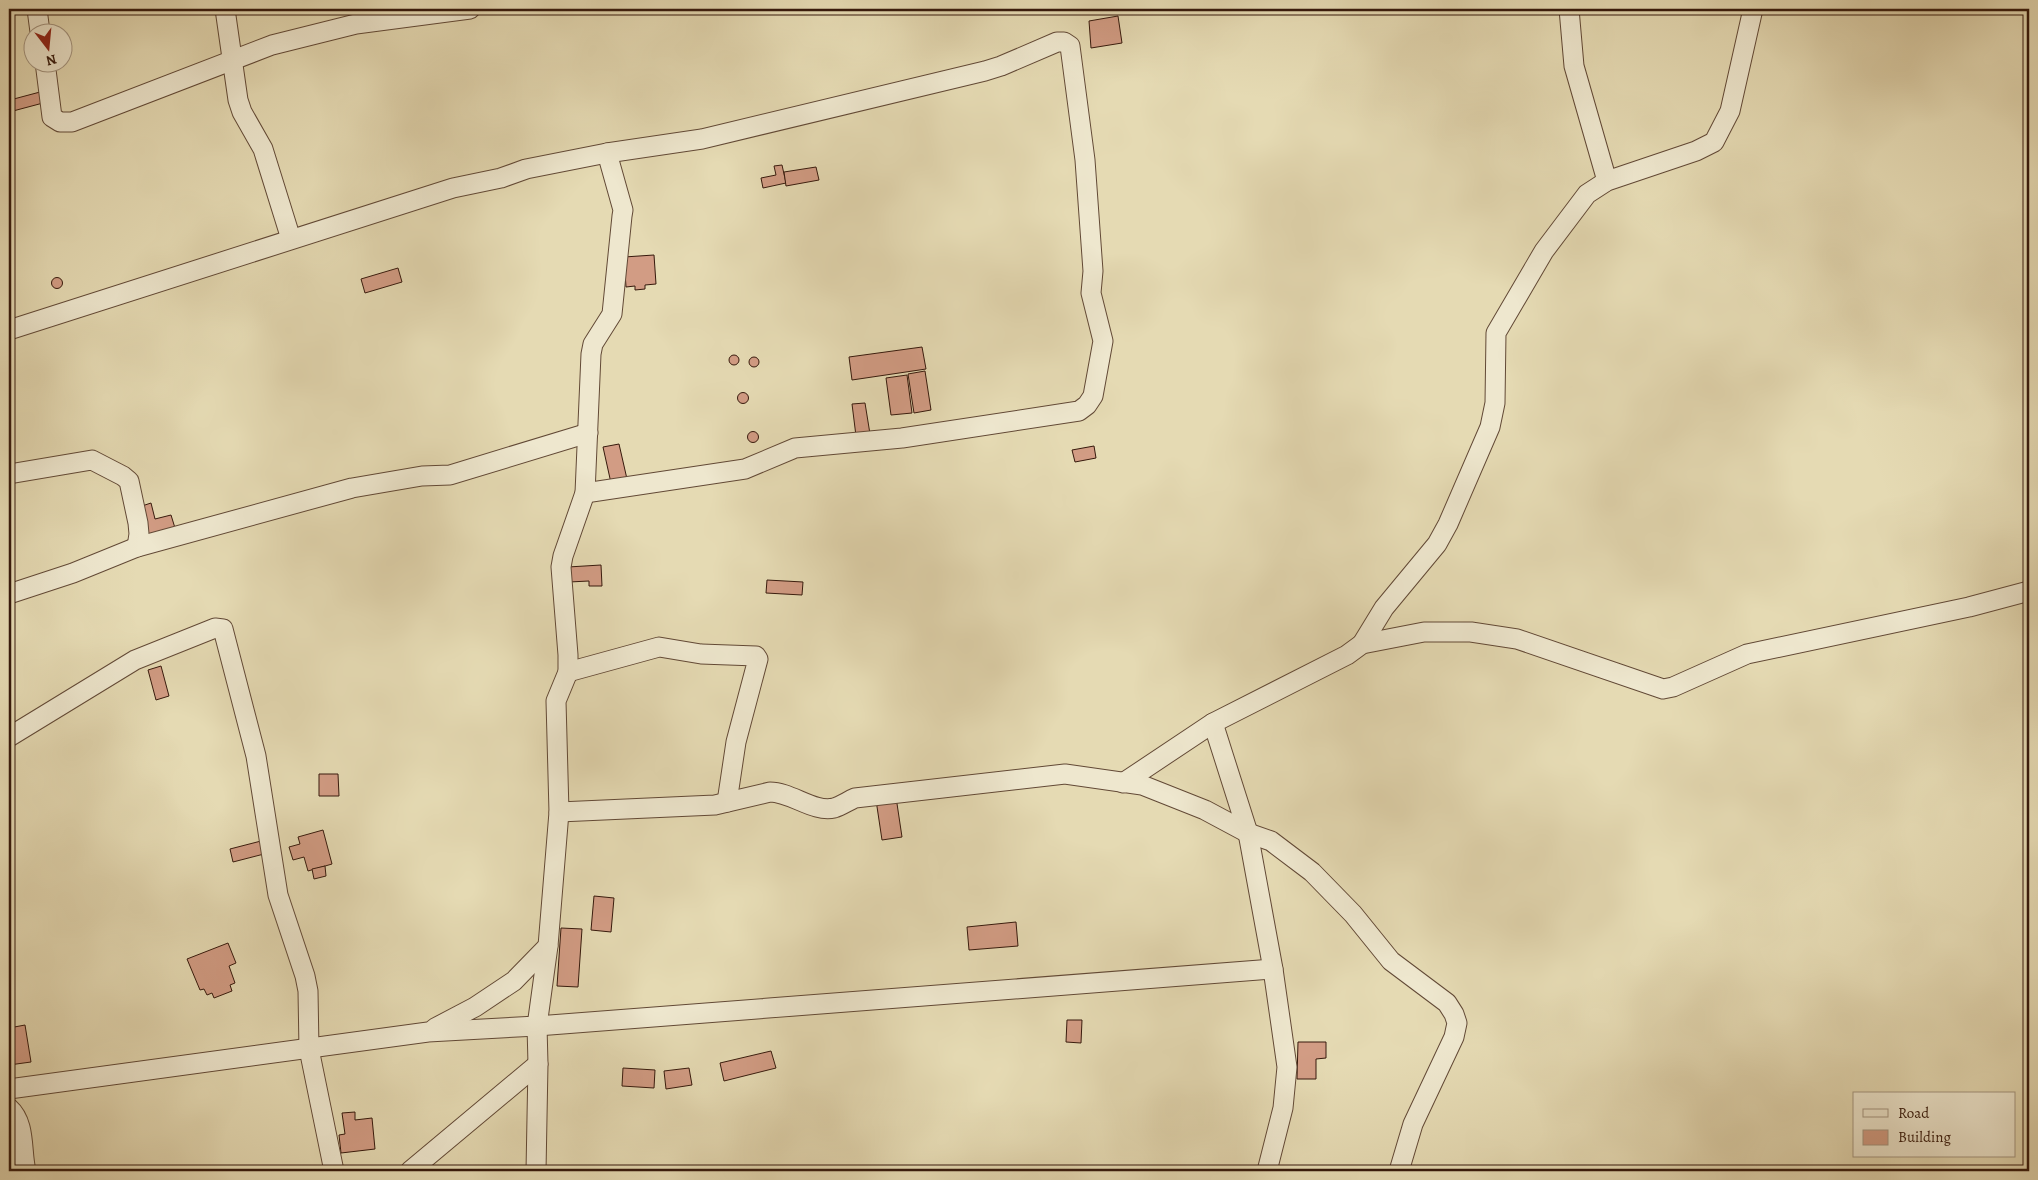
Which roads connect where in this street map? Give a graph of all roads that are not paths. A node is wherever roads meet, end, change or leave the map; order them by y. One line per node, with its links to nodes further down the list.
1 (37, 9): 6 (street)
2 (225, 9): 7 (street)
3 (470, 9): 7 (street)
4 (1569, 9): 10 (street)
5 (1752, 9): 10 (street)
6 (39, 22)
7 (231, 60): 8 (street); 11 (street)
8 (46, 72)
9 (607, 153): 11 (street); 13 (street); 15 (street)
10 (1607, 180): 19 (street)
11 (291, 239): 12 (street)
12 (9, 330)
13 (588, 433): 15 (street); 16 (street)
14 (9, 474): 16 (street)
15 (585, 493): 20 (street)
16 (137, 547): 18 (street)
17 (2029, 591): 19 (street)
18 (9, 594)
19 (1362, 644): 21 (street)
20 (568, 672): 24 (street); 25 (street)
21 (1213, 723): 23 (street); 26 (street)
22 (9, 737): 31 (street)
23 (1123, 783): 24 (street); 26 (street)
24 (727, 802): 25 (street)
25 (559, 812): 27 (street)
26 (1248, 833): 28 (street); 40 (street)
27 (548, 946): 29 (street); 30 (street)
28 (1273, 969): 29 (street); 39 (street)
29 (537, 1026): 30 (street); 32 (street)
30 (428, 1032): 31 (street)
31 (309, 1049): 33 (street); 36 (street)
32 (538, 1064): 37 (street); 38 (street)
33 (9, 1089)
34 (9, 1108): 35 (street)
35 (26, 1171)
36 (334, 1171)
37 (410, 1171)
38 (536, 1171)
39 (1267, 1171)
40 (1398, 1171)

